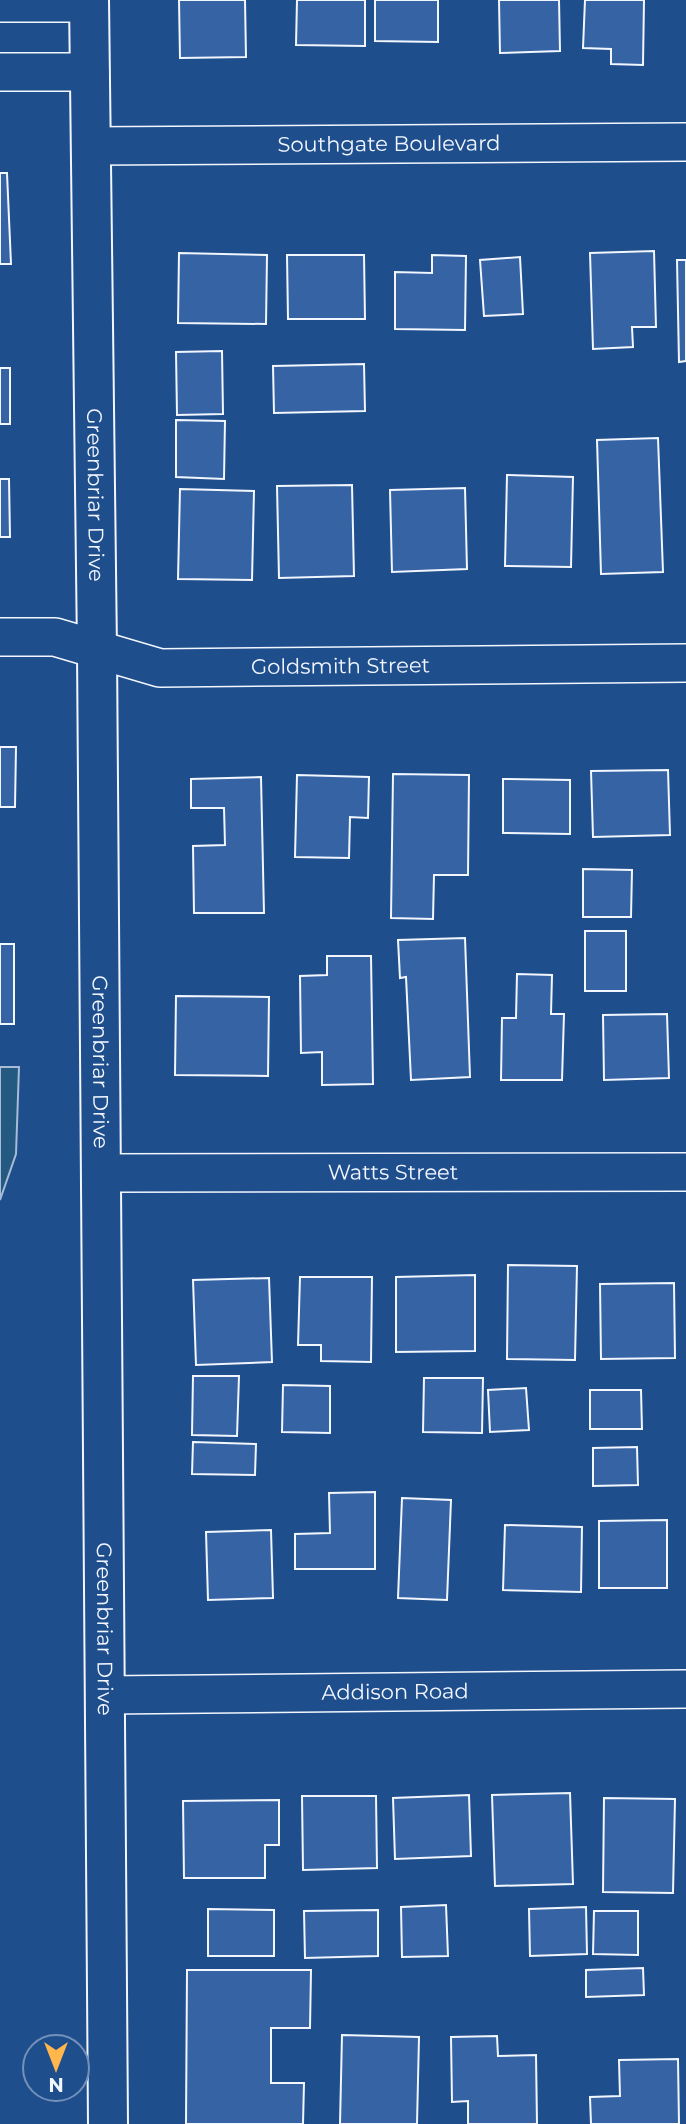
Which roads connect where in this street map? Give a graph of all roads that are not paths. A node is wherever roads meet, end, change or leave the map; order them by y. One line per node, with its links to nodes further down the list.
1 (89, 1): 2 (street); 4 (main road, Greenbriar Drive)
2 (0, 3)
3 (0, 72): 4 (street)
4 (90, 72): 6 (main road, Greenbriar Drive)
5 (686, 142): 6 (street, Southgate Boulevard)
6 (91, 146): 8 (main road, Greenbriar Drive)
7 (0, 637): 8 (street, Goldsmith Street)
8 (97, 650): 9 (street, Goldsmith Street); 11 (main road, Greenbriar Drive)
9 (686, 663)
10 (686, 1172): 11 (street, Watts Street)
11 (101, 1173): 13 (main road, Greenbriar Drive)
12 (686, 1689): 13 (street, Addison Road)
13 (104, 1695): 14 (main road, Greenbriar Drive)
14 (107, 2124)

